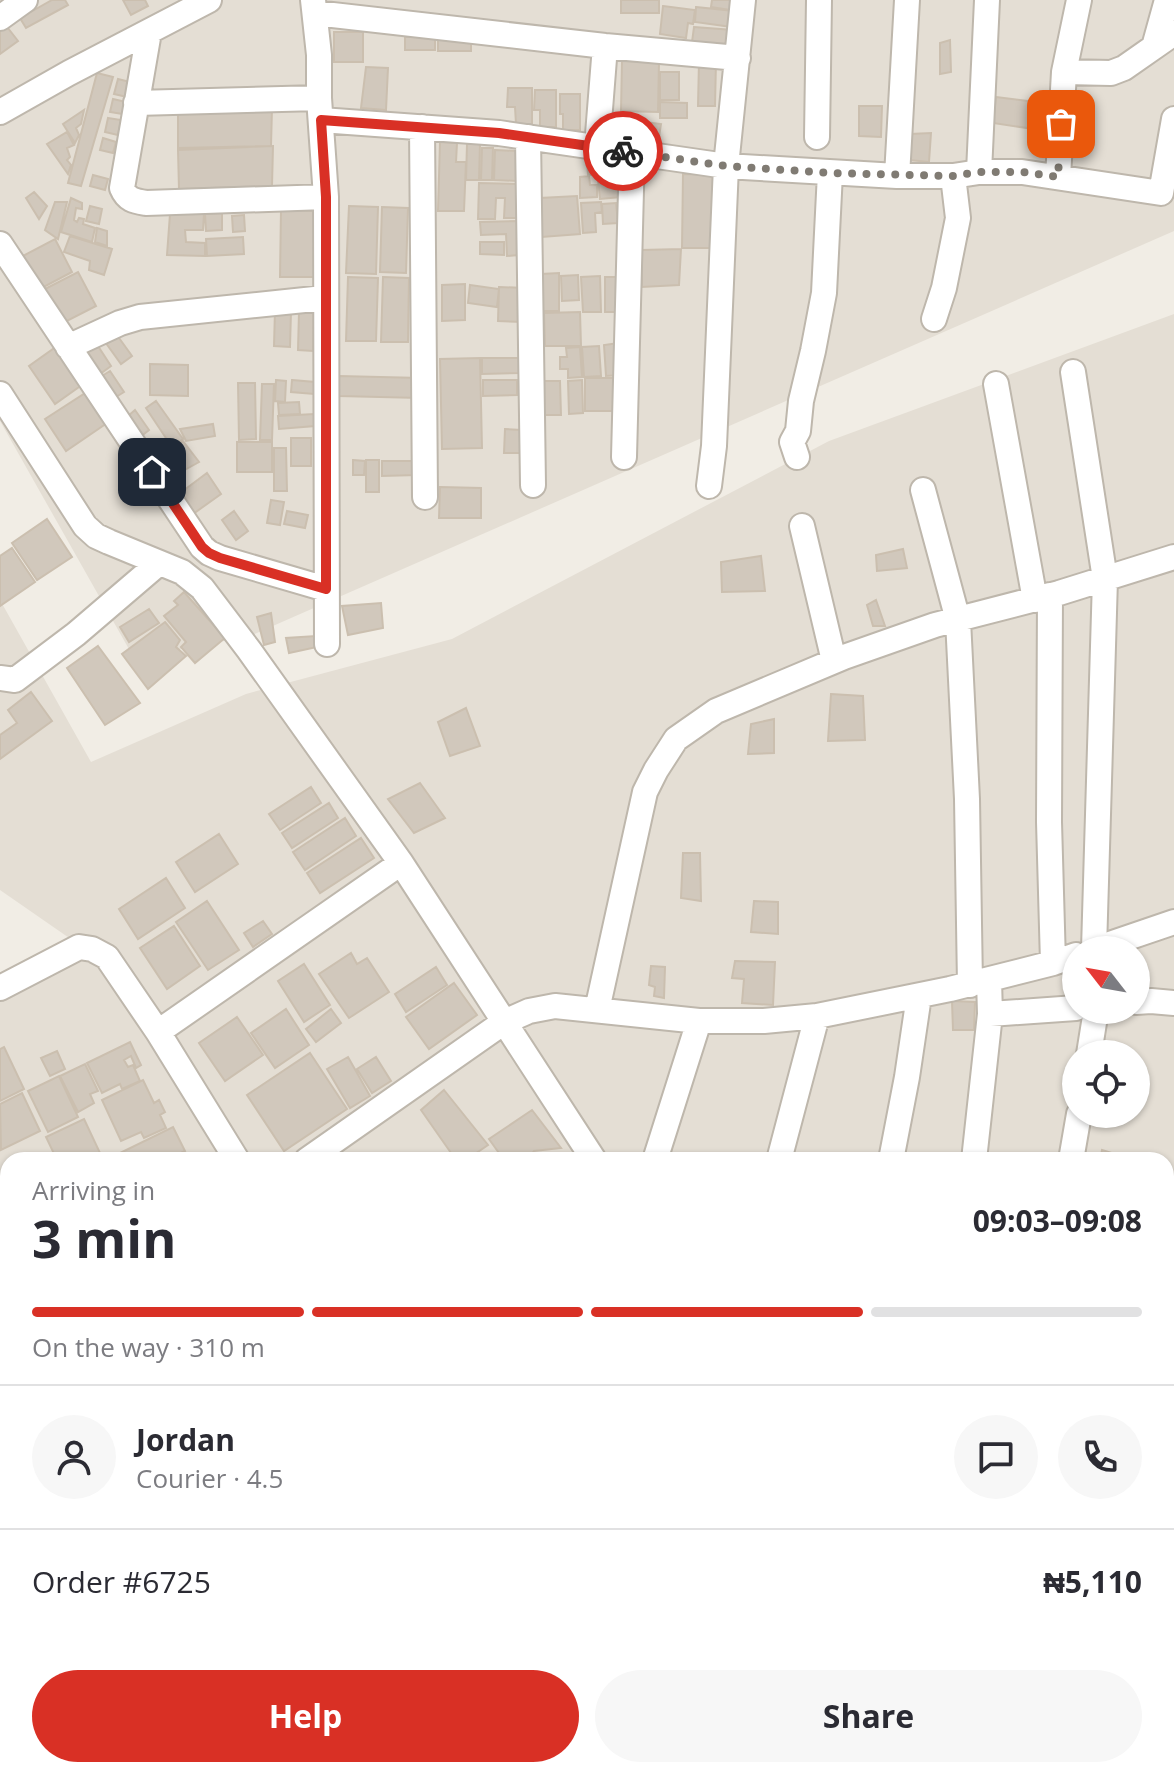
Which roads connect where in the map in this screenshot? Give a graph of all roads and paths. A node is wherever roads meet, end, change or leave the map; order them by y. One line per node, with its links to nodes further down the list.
1 (25, 0): 10 (street)
2 (209, 0): 11 (street)
3 (743, 0): 14 (street)
4 (819, 0): 22 (street)
5 (907, 0): 28 (street)
6 (987, 0): 26 (street)
7 (1079, 0): 15 (street)
8 (1167, 0): 12 (street)
9 (314, 6): 13 (street); 17 (street)
10 (0, 18)
11 (149, 32): 16 (street); 18 (street)
12 (1164, 40): 15 (street)
13 (605, 46): 14 (street); 23 (street)
14 (738, 58): 25 (street)
15 (1064, 72): 30 (street)
16 (136, 103): 17 (street); 31 (street)
17 (320, 109): 20 (street); 31 (street)
18 (0, 112)
19 (1174, 119): 30 (street)
20 (422, 127): 21 (street); 44 (street)
21 (528, 137): 23 (street); 41 (street)
22 (817, 137)
23 (597, 147): 24 (street)
24 (632, 152): 25 (street); 39 (street)
25 (726, 166): 27 (street); 42 (street)
26 (979, 172): 29 (street); 30 (street)
27 (830, 173): 28 (street); 40 (street)
28 (897, 176): 29 (street)
29 (953, 176): 34 (street)
30 (1058, 177)
31 (326, 197): 33 (street)
32 (0, 244): 35 (street)
33 (324, 298): 35 (street); 49 (street)
34 (934, 319)
35 (68, 347): 49 (street)
36 (1073, 372): 48 (street)
37 (996, 384): 50 (street)
38 (0, 394): 47 (street)
39 (624, 457)
40 (797, 457)
41 (533, 485)
42 (709, 486)
43 (923, 490): 51 (street)
44 (425, 497)
45 (802, 526): 53 (street)
46 (1174, 557): 48 (street)
47 (159, 563): 54 (street); 55 (street)
48 (1105, 579): 50 (street); 57 (street)
49 (326, 589): 52 (street)
50 (1042, 598): 51 (street); 60 (street)
51 (958, 620): 53 (street); 61 (street)
52 (327, 644)
53 (834, 661): 67 (street)
54 (0, 678)
55 (401, 863): 71 (street); 72 (street)
56 (1174, 922): 58 (street)
57 (1093, 936)
58 (1134, 936)
59 (1062, 960): 60 (street)
60 (1053, 963): 61 (street)
61 (980, 982): 63 (street); 68 (street)
62 (0, 988): 72 (street)
63 (919, 996): 69 (street); 79 (street)
64 (1150, 1001): 65 (street)
65 (1174, 1003)
66 (1062, 1009): 68 (street)
67 (597, 1010): 70 (street); 71 (street)
68 (990, 1014): 80 (street)
69 (817, 1016): 70 (street); 78 (street)
70 (699, 1021): 77 (street)
71 (504, 1022): 75 (street); 76 (street)
72 (158, 1032): 74 (street)
73 (1077, 1128): 81 (street)
74 (232, 1152)
75 (318, 1152)
76 (589, 1152)
77 (658, 1152)
78 (781, 1152)
79 (893, 1152)
80 (975, 1152)
81 (1072, 1152)

